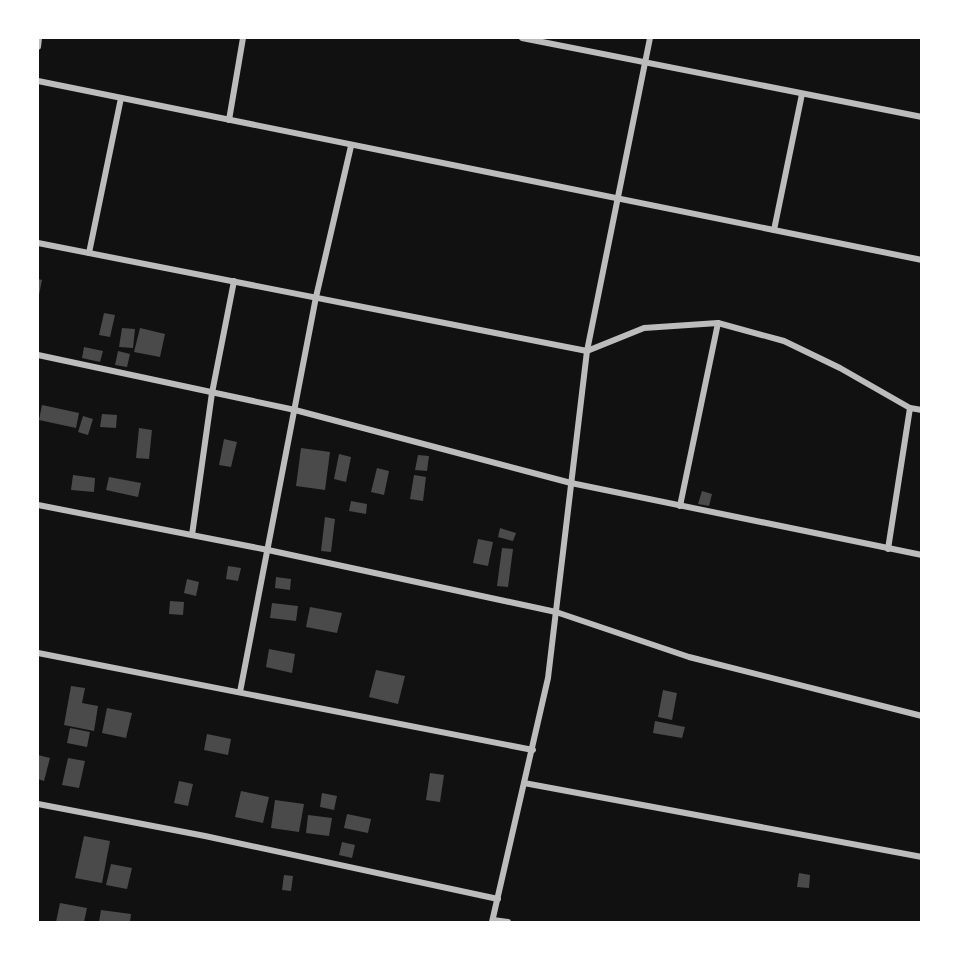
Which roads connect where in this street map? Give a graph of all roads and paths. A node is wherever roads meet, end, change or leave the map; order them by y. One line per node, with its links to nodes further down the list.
1 (39, 38): 5 (street)
2 (243, 38): 11 (street)
3 (526, 38): 6 (street)
4 (650, 38): 6 (street)
5 (38, 47)
6 (645, 64): 8 (street); 13 (street)
7 (38, 81): 9 (street)
8 (802, 94): 10 (street); 14 (street)
9 (121, 98): 11 (street); 16 (street)
10 (921, 117)
11 (229, 120): 12 (street)
12 (351, 146): 13 (street); 19 (street)
13 (616, 198): 14 (street); 21 (street)
14 (774, 230): 17 (street)
15 (38, 243): 16 (street)
16 (88, 253): 18 (street)
17 (921, 260)
18 (234, 281): 19 (street); 23 (street)
19 (316, 297): 21 (street); 25 (street)
20 (718, 322): 21 (street); 24 (street); 29 (street)
21 (587, 351): 27 (street)
22 (38, 356): 23 (street)
23 (212, 393): 25 (street); 30 (street)
24 (910, 408): 26 (street); 31 (street)
25 (295, 410): 27 (street); 32 (street)
26 (921, 410)
27 (571, 483): 29 (street); 34 (street)
28 (38, 505): 30 (street)
29 (680, 506): 31 (street)
30 (192, 535): 32 (street)
31 (888, 549): 33 (street)
32 (268, 550): 34 (street); 36 (street)
33 (921, 555)
34 (556, 612): 37 (street); 38 (street)
35 (38, 653): 36 (street)
36 (240, 692): 38 (street)
37 (921, 716)
38 (533, 750): 39 (street)
39 (524, 783): 41 (street); 42 (street)
40 (38, 804): 42 (street)
41 (921, 857)
42 (498, 899): 43 (street)
43 (492, 921): 44 (street)
44 (508, 922)

